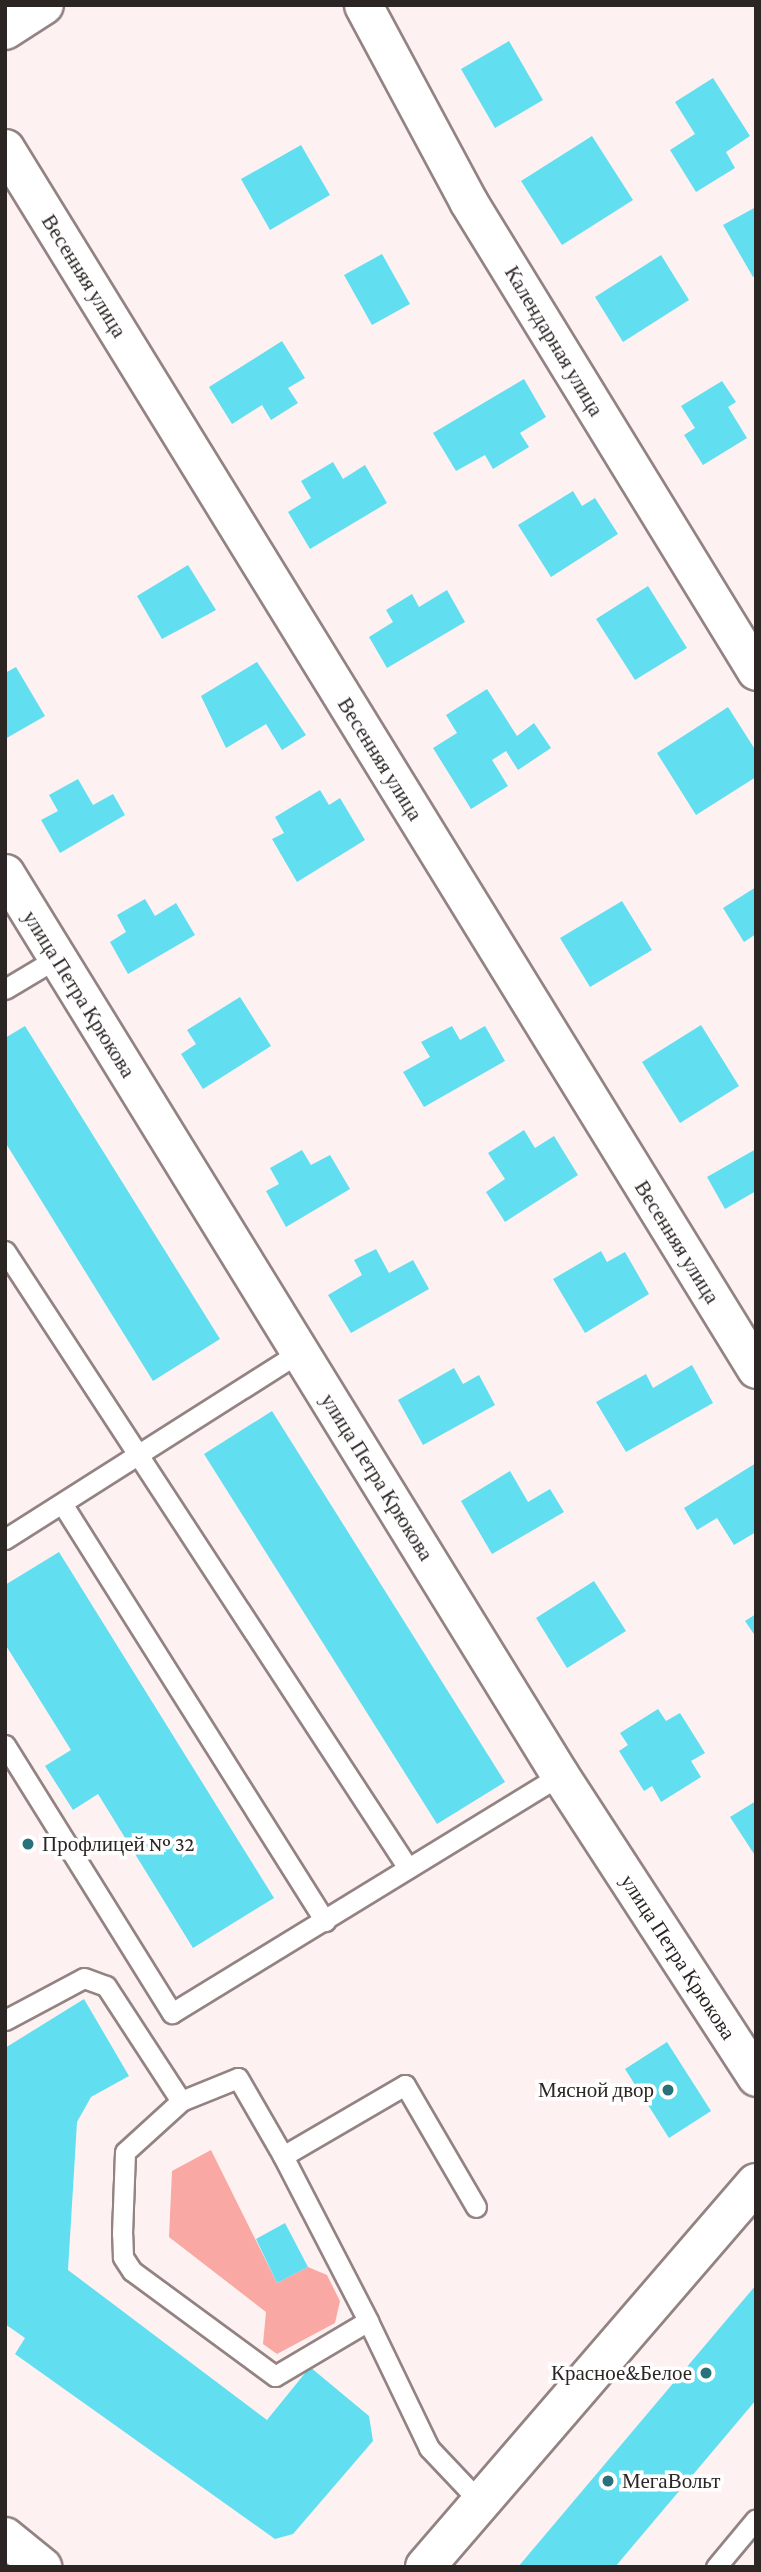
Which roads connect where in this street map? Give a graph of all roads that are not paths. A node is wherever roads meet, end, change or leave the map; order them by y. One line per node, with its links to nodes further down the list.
1 (44, 5): 3 (main road)
2 (363, 5): 5 (street, Календарная улица)
3 (5, 30)
4 (5, 148): 11 (street, Весенняя улица)
5 (756, 671)
6 (5, 873): 7 (street, улица Петра Крюкова)
7 (57, 958): 8 (lane); 10 (street, улица Петра Крюкова)
8 (5, 989)
9 (5, 1251): 12 (lane)
10 (299, 1352): 12 (lane); 16 (street, улица Петра Крюкова)
11 (756, 1370)
12 (136, 1458): 13 (lane); 17 (lane)
13 (63, 1505): 14 (lane); 18 (lane)
14 (5, 1539)
15 (5, 1745): 18 (lane)
16 (560, 1775): 17 (lane); 20 (street, улица Петра Крюкова)
17 (408, 1868): 18 (lane)
18 (325, 1920)
19 (5, 2020): 21 (lane)
20 (756, 2077)
21 (181, 2101): 22 (lane); 25 (lane)
22 (283, 2156): 24 (lane); 25 (lane)
23 (756, 2183): 26 (main road)
24 (476, 2207)
25 (368, 2320): 26 (lane)
26 (480, 2502): 30 (main road)
27 (756, 2519): 31 (lane)
28 (5, 2538): 29 (main road)
29 (43, 2567)
30 (425, 2567)
31 (716, 2567)

